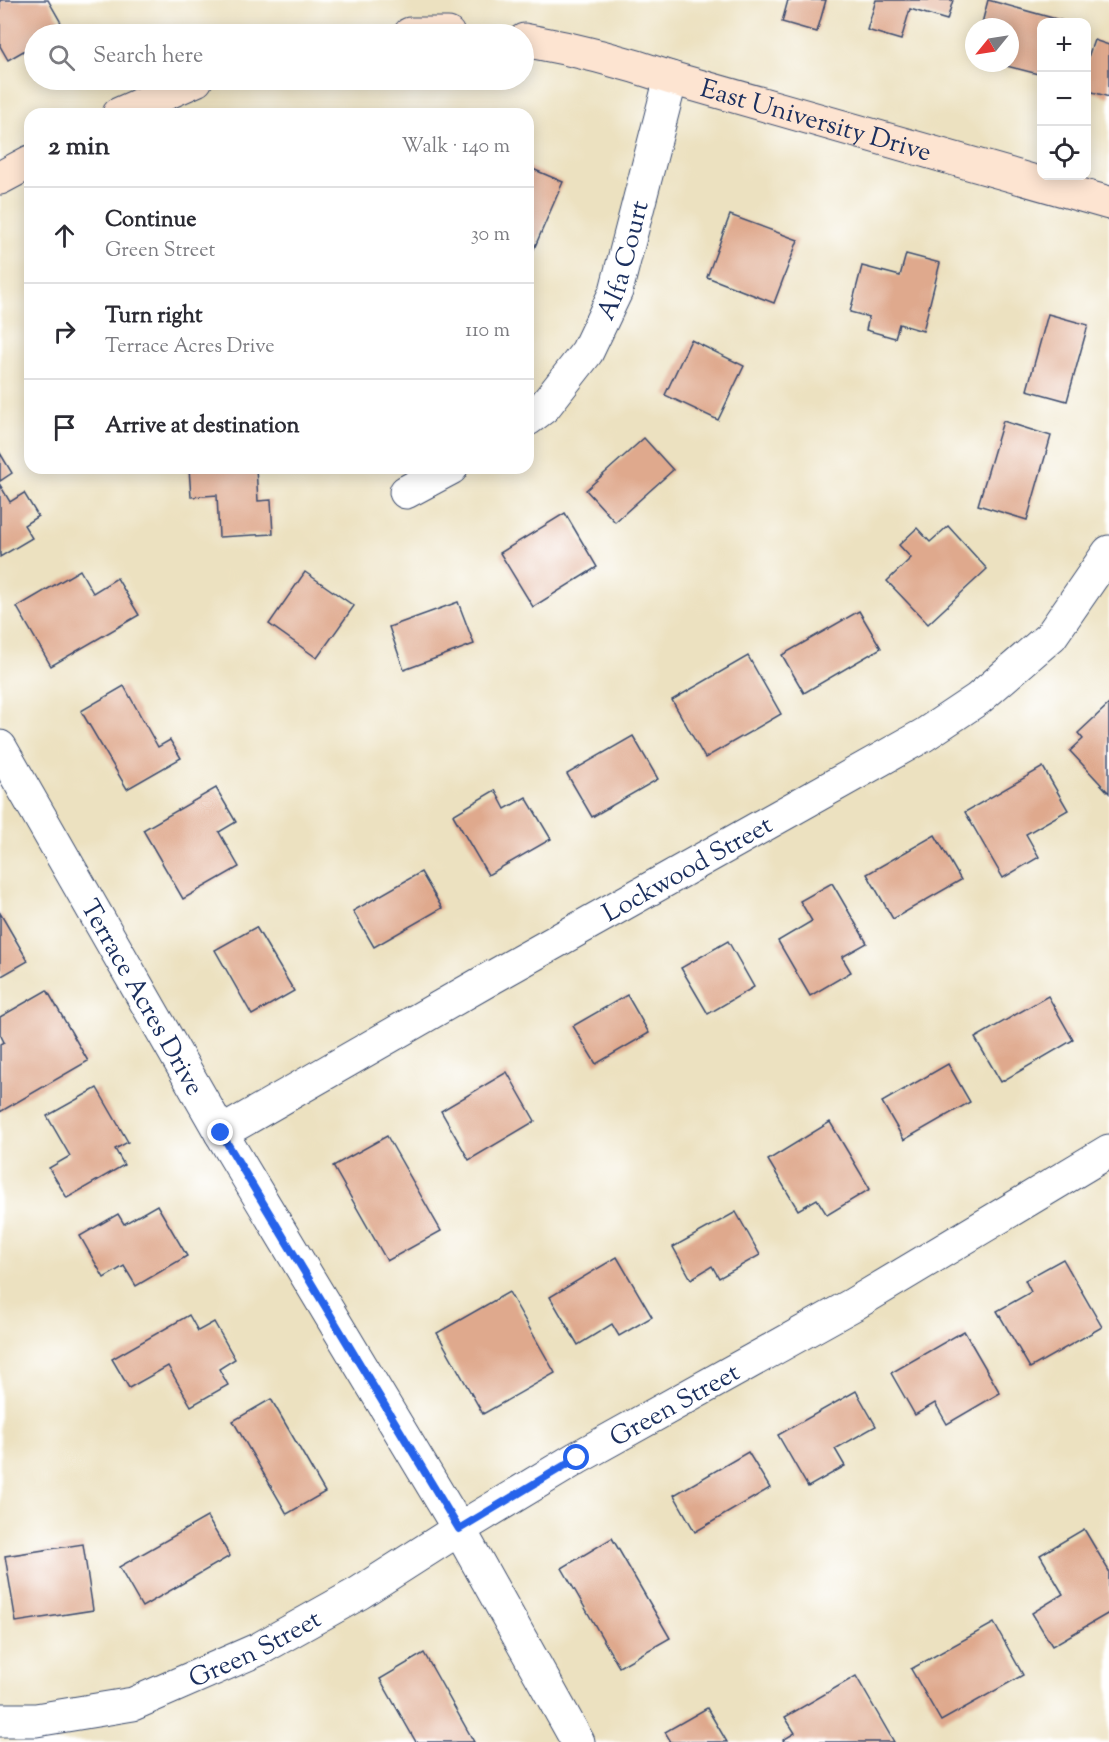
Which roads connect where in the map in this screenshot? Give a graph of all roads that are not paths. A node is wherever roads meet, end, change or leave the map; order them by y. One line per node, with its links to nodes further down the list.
1 (534, 42): 2 (main road, East University Drive)
2 (671, 78): 7 (main road, East University Drive); 8 (street, Alfa Court)
3 (173, 90): 4 (main road)
4 (133, 108)
5 (24, 165): 6 (main road)
6 (0, 178)
7 (1109, 203)
8 (534, 414)
9 (440, 474): 10 (street)
10 (406, 492)
11 (1109, 552): 13 (street, Lockwood Street)
12 (0, 747): 13 (street, Terrace Acres Drive)
13 (221, 1133): 15 (street, Terrace Acres Drive)
14 (1109, 1152): 15 (street, Green Street)
15 (459, 1529): 16 (street, Green Street); 17 (street, Terrace Acres Drive)
16 (0, 1720)
17 (578, 1742)

